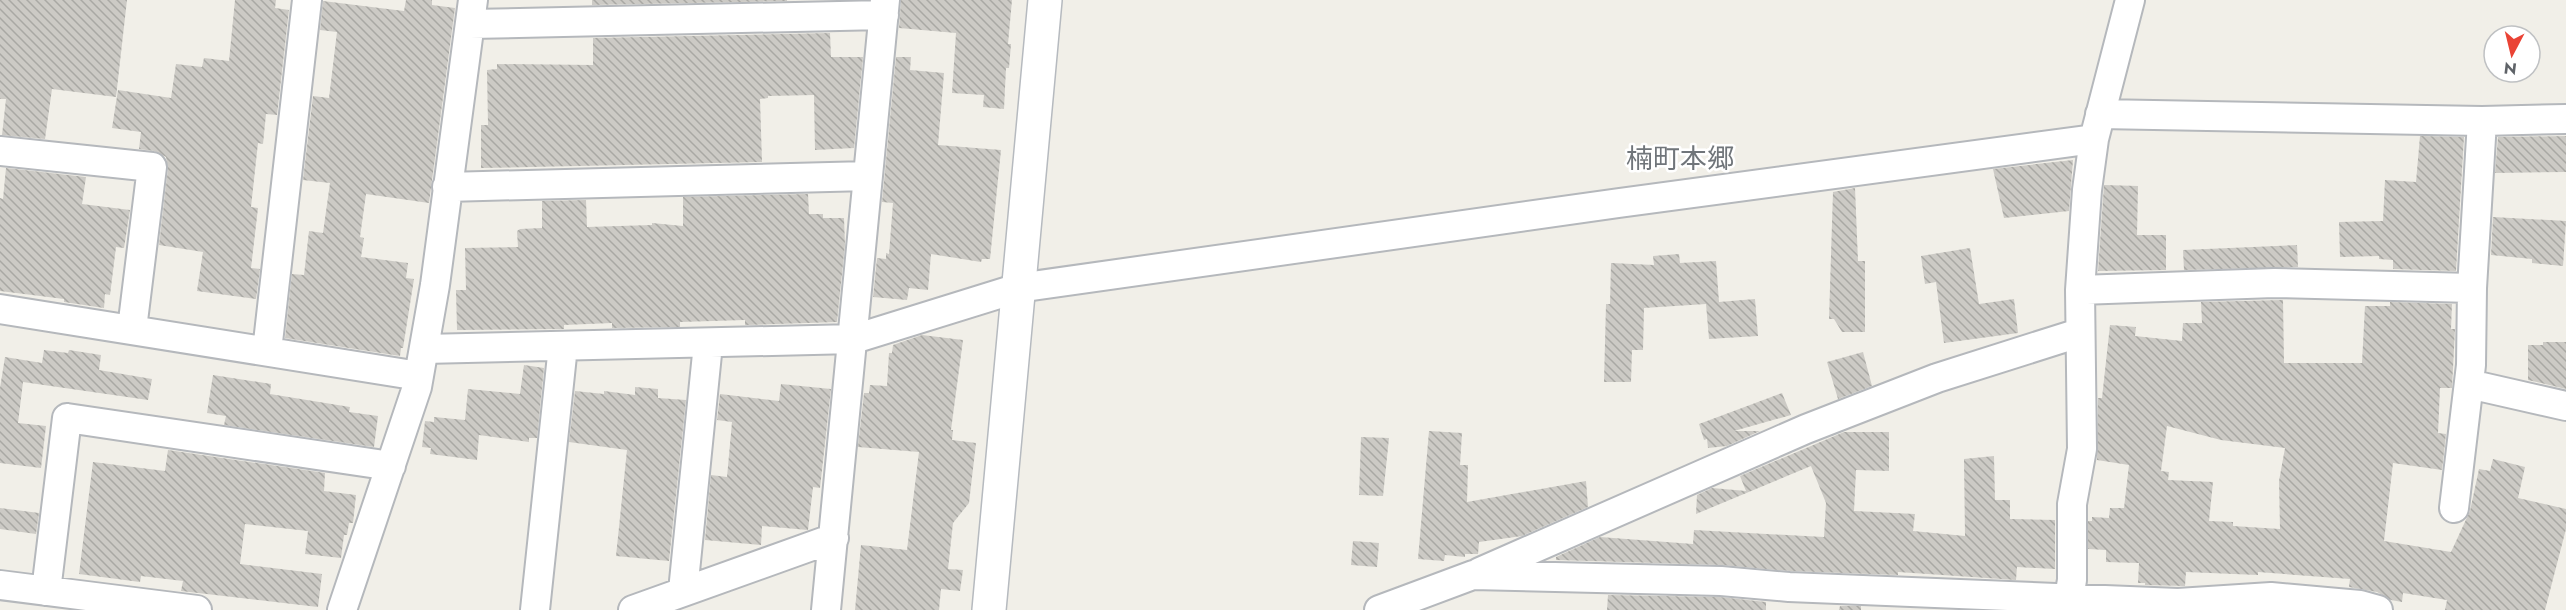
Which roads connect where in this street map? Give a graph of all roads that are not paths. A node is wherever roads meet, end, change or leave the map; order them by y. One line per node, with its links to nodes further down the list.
1 (307, 0): 21 (street)
2 (1045, 0): 12 (street)
3 (2130, 0): 8 (street)
4 (884, 7): 5 (street); 10 (street)
5 (472, 12): 11 (street)
6 (2566, 119): 7 (street)
7 (2482, 121): 8 (street); 13 (street)
8 (2097, 127): 12 (street); 14 (street)
9 (0, 151): 16 (street)
10 (868, 176): 11 (street); 18 (street)
11 (447, 187): 22 (street)
12 (1018, 288): 18 (street); 38 (street)
13 (2472, 288): 14 (street); 23 (street)
14 (2080, 290): 17 (street)
15 (0, 309): 16 (street)
16 (132, 329): 21 (street)
17 (2079, 333): 28 (street); 32 (street)
18 (854, 339): 19 (street); 27 (street)
19 (708, 344): 20 (street); 31 (street)
20 (563, 346): 22 (street); 35 (street)
21 (267, 351): 22 (street)
22 (422, 362): 25 (street)
23 (2469, 384): 24 (street); 26 (street)
24 (2566, 406)
25 (391, 466): 30 (street); 34 (street)
26 (2454, 508)
27 (834, 538): 31 (street); 37 (street)
28 (1473, 575): 32 (street); 39 (street)
29 (0, 585): 30 (street)
30 (46, 591): 33 (street)
31 (683, 591): 36 (street)
32 (2068, 603): 40 (street)
33 (197, 610)
34 (342, 610)
35 (535, 610)
36 (633, 610)
37 (826, 610)
38 (989, 610)
39 (1379, 610)
40 (2378, 610)

